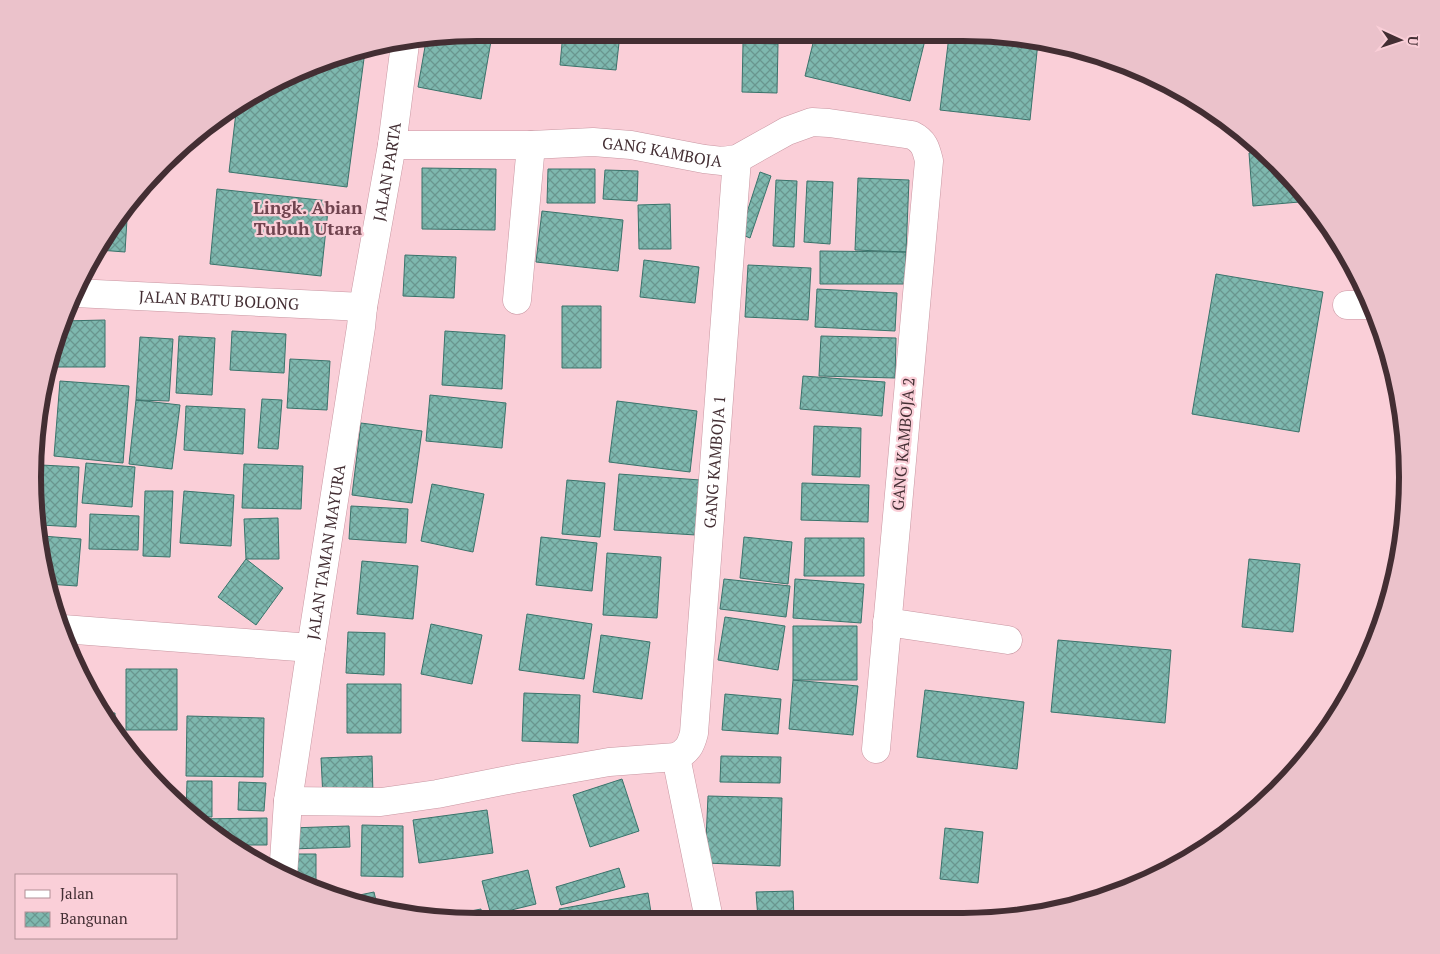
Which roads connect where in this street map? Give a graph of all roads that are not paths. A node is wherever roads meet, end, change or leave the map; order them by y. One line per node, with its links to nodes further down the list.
1 (405, 48): 3 (street, JALAN PARTA)
2 (921, 140): 5 (street, GANG KAMBOJA); 9 (street, GANG KAMBOJA 2)
3 (392, 145): 4 (street, GANG KAMBOJA); 8 (street, JALAN PARTA)
4 (531, 145): 5 (street, GANG KAMBOJA); 7 (street)
5 (737, 159): 14 (street, GANG KAMBOJA 1)
6 (82, 293): 8 (street, JALAN BATU BOLONG)
7 (517, 300)
8 (362, 317): 12 (street, JALAN TAMAN MAYURA)
9 (887, 622): 11 (street); 13 (street, GANG KAMBOJA 2)
10 (69, 629): 12 (street, JALAN TAMAN MAYURA)
11 (1008, 640)
12 (311, 648): 15 (street)
13 (876, 749)
14 (676, 757): 15 (street); 17 (street)
15 (288, 801): 16 (street)
16 (284, 868)
17 (708, 913)

